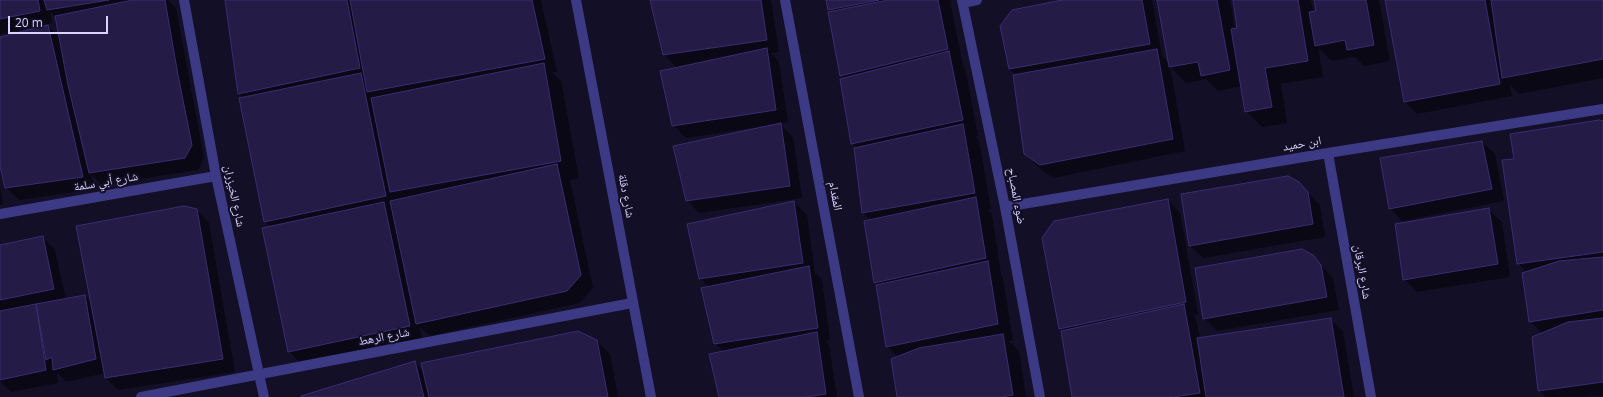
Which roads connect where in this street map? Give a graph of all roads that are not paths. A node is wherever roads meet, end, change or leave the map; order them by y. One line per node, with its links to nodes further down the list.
1 (184, 0): 8 (street, شارع الخيزران)
2 (576, 0): 11 (street, شارع دقلة)
3 (785, 0): 16 (street, المقدام)
4 (977, 0): 5 (street)
5 (962, 1): 9 (street, ضوء المصباح)
6 (1603, 109): 7 (street, ابن حميد)
7 (1328, 152): 9 (street, ابن حميد); 18 (street, شارع البرقان)
8 (216, 176): 10 (street, شارع أبي سلمة); 12 (street, شارع الخيزران)
9 (1005, 207): 17 (street, ضوء المصباح)
10 (0, 214)
11 (632, 303): 12 (street, شارع الرهط); 15 (street, شارع دقلة)
12 (260, 374): 13 (street, شارع الرهط); 14 (street, شارع الخيزران)
13 (141, 397)
14 (264, 397)
15 (651, 397)
16 (859, 397)
17 (1040, 397)
18 (1371, 397)

